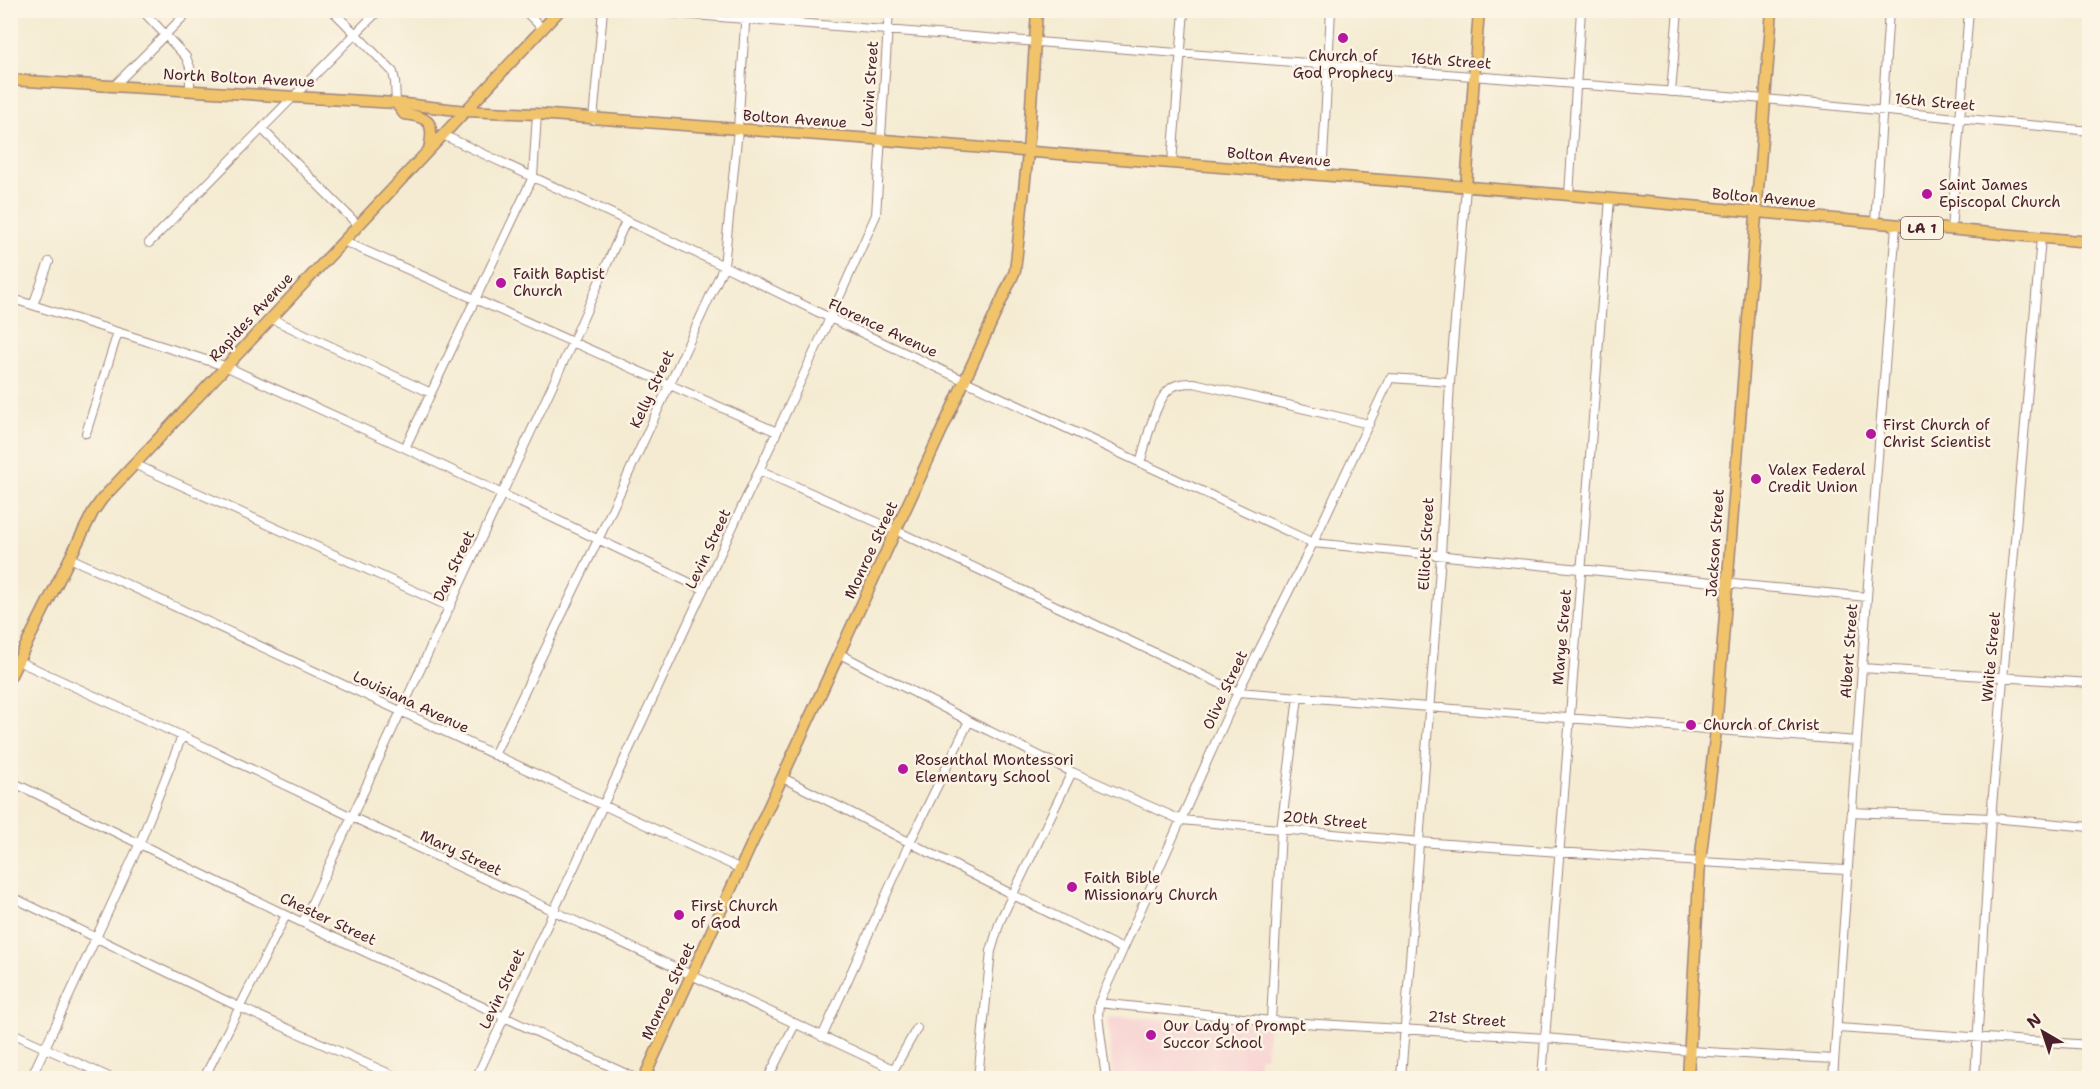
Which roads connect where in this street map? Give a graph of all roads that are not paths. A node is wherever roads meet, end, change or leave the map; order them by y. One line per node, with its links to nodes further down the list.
1 (142, 10): 23 (street)
2 (190, 10): 23 (street)
3 (332, 10): 22 (street)
4 (379, 10): 22 (street)
5 (524, 10): 20 (street)
6 (560, 10): 20 (main road, Rapides Avenue)
7 (603, 10): 40 (street)
8 (630, 10): 19 (street, 16th Street)
9 (889, 10): 21 (street, Levin Street)
10 (1037, 10): 24 (main road, Monroe Street)
11 (1184, 10): 25 (street)
12 (1331, 10): 26 (street)
13 (1479, 10): 27 (main road, Elliott Street)
14 (1581, 10): 29 (street)
15 (1678, 10): 32 (street)
16 (1772, 10): 34 (main road, Jackson Street)
17 (1889, 10): 37 (street)
18 (1969, 10): 39 (street)
19 (745, 15): 21 (street, 16th Street); 42 (street, Kelly Street)
20 (542, 28): 36 (main road, Rapides Avenue)
21 (887, 31): 24 (street, 16th Street); 45 (street, Levin Street)
22 (356, 34): 33 (street); 35 (street)
23 (166, 35): 30 (street); 31 (street)
24 (1035, 42): 25 (street, 16th Street); 47 (main road, Monroe Street)
25 (1182, 54): 26 (street, 16th Street); 48 (street)
26 (1329, 65): 27 (street, 16th Street); 49 (street)
27 (1475, 76): 29 (street, 16th Street); 51 (main road, Elliott Street)
28 (10, 80): 30 (main road, North Bolton Avenue)
29 (1576, 85): 32 (street, 16th Street); 52 (street)
30 (114, 86): 31 (main road, North Bolton Avenue)
31 (190, 90): 33 (main road, North Bolton Avenue)
32 (1671, 92): 34 (street, 16th Street)
33 (293, 96): 35 (main road, North Bolton Avenue); 41 (street)
34 (1765, 99): 37 (street, 16th Street); 54 (main road, Jackson Street)
35 (396, 103): 36 (main road, North Bolton Avenue); 46 (main road)
36 (466, 111): 38 (main road, Bolton Avenue); 44 (main road, Rapides Avenue)
37 (1883, 111): 39 (street, 16th Street); 56 (street)
38 (537, 114): 40 (main road, Bolton Avenue); 50 (street)
39 (1960, 118): 43 (street, 16th Street); 59 (street)
40 (592, 120): 42 (main road, Bolton Avenue)
41 (261, 129): 57 (street); 63 (street)
42 (738, 129): 45 (main road, Bolton Avenue); 65 (street, Kelly Street)
43 (2090, 131)
44 (443, 135): 46 (main road, Rapides Avenue); 50 (street, Florence Avenue)
45 (879, 140): 47 (main road, Bolton Avenue); 70 (street, Levin Street)
46 (428, 151): 57 (main road, Rapides Avenue)
47 (1028, 153): 48 (main road, Bolton Avenue); 74 (main road, Monroe Street)
48 (1172, 163): 49 (main road, Bolton Avenue)
49 (1322, 176): 51 (main road, Bolton Avenue)
50 (533, 177): 55 (street, Florence Avenue); 67 (street)
51 (1466, 187): 52 (main road, Bolton Avenue); 75 (street, Elliott Street)
52 (1569, 195): 53 (main road, Bolton Avenue)
53 (1610, 198): 54 (main road, Bolton Avenue); 91 (street, Marye Street)
54 (1755, 212): 56 (main road, Bolton Avenue / LA 1); 92 (main road, Jackson Street)
55 (626, 221): 65 (street, Florence Avenue); 72 (street, Day Street)
56 (1875, 223): 58 (main road, Bolton Avenue / LA 1)
57 (358, 225): 61 (main road, Rapides Avenue)
58 (1896, 226): 59 (main road, Bolton Avenue / LA 1); 94 (street, Albert Street)
59 (1950, 230): 60 (main road, Bolton Avenue / LA 1)
60 (2041, 238): 62 (main road, Bolton Avenue / LA 1); 99 (street, White Street)
61 (343, 241): 67 (street); 69 (main road, Rapides Avenue)
62 (2090, 242)
63 (149, 243)
64 (49, 262): 68 (street)
65 (724, 266): 70 (street, Florence Avenue); 76 (street, Kelly Street)
66 (10, 298): 68 (street)
67 (475, 299): 72 (street); 77 (street)
68 (33, 305): 71 (street)
69 (270, 318): 73 (main road, Rapides Avenue); 77 (street)
70 (830, 318): 74 (street, Florence Avenue); 79 (street, Levin Street)
71 (118, 332): 73 (street); 80 (street)
72 (573, 341): 76 (street); 85 (street, Day Street)
73 (225, 366): 81 (street); 83 (main road, Rapides Avenue)
74 (966, 381): 82 (street, Florence Avenue); 86 (main road, Monroe Street)
75 (1450, 382): 78 (street, Olive Street); 89 (street, Elliott Street)
76 (669, 384): 79 (street); 87 (street, Kelly Street)
77 (430, 393): 81 (street)
78 (1369, 424): 82 (street); 88 (street, Olive Street)
79 (777, 432): 84 (street, Levin Street)
80 (86, 433)
81 (405, 448): 85 (street)
82 (1140, 463): 88 (street, Florence Avenue)
83 (134, 464): 90 (main road, Rapides Avenue); 95 (street)
84 (759, 470): 86 (street); 93 (street, Levin Street)
85 (502, 495): 87 (street); 95 (street, Day Street)
86 (897, 531): 96 (main road, Monroe Street); 102 (street)
87 (598, 540): 93 (street); 111 (street, Kelly Street)
88 (1313, 543): 89 (street, Florence Avenue); 102 (street, Olive Street)
89 (1441, 555): 91 (street, Florence Avenue); 104 (street, Elliott Street)
90 (70, 558): 97 (main road, Rapides Avenue); 105 (street, Louisiana Avenue)
91 (1582, 569): 92 (street, Florence Avenue); 106 (street, Marye Street)
92 (1727, 583): 94 (street, Florence Avenue); 108 (main road, Jackson Street)
93 (704, 589): 115 (street, Levin Street)
94 (1867, 597): 98 (street, Albert Street)
95 (450, 607): 105 (street, Day Street)
96 (840, 654): 107 (street, 20th Street); 113 (main road, Monroe Street)
97 (18, 662): 100 (main road, Rapides Avenue); 109 (street, Mary Street)
98 (1862, 668): 99 (street); 110 (street, Albert Street)
99 (2002, 676): 101 (street); 118 (street, White Street)
100 (10, 677)
101 (2090, 683)
102 (1238, 692): 103 (street); 119 (street, Olive Street)
103 (1299, 697): 104 (street); 121 (street)
104 (1430, 707): 106 (street); 123 (street, Elliott Street)
105 (401, 712): 111 (street, Louisiana Avenue); 117 (street, Day Street)
106 (1568, 718): 108 (street); 125 (street, Marye Street)
107 (969, 721): 112 (street, 20th Street); 122 (street)
108 (1716, 730): 110 (street); 126 (main road, Jackson Street)
109 (182, 736): 117 (street, Mary Street); 124 (street)
110 (1857, 741): 116 (street, Albert Street)
111 (494, 755): 115 (street, Louisiana Avenue)
112 (1072, 772): 119 (street, 20th Street); 130 (street)
113 (783, 778): 122 (street); 127 (main road, Monroe Street)
114 (10, 781): 124 (street, Chester Street)
115 (603, 805): 127 (street, Louisiana Avenue); 131 (street, Levin Street)
116 (1851, 812): 118 (street); 128 (street, Albert Street)
117 (352, 817): 131 (street, Mary Street); 133 (street, Day Street)
118 (1991, 818): 120 (street); 147 (street, White Street)
119 (1181, 820): 121 (street, 20th Street); 135 (street, Olive Street)
120 (2090, 827)
121 (1281, 830): 123 (street, 20th Street); 140 (street)
122 (910, 842): 130 (street); 146 (street)
123 (1420, 842): 125 (street, 20th Street); 144 (street, Elliott Street)
124 (139, 844): 132 (street, Chester Street); 134 (street)
125 (1559, 851): 126 (street, 20th Street); 148 (street, Marye Street)
126 (1700, 862): 128 (street, 20th Street); 151 (main road, Jackson Street)
127 (741, 869): 136 (main road, Monroe Street)
128 (1846, 870): 143 (street, Albert Street)
129 (10, 896): 134 (street)
130 (1012, 896): 135 (street); 163 (street)
131 (554, 911): 136 (street, Mary Street); 139 (street, Levin Street)
132 (286, 915): 133 (street, Chester Street); 138 (street)
133 (303, 922): 139 (street, Chester Street)
134 (96, 937): 138 (street); 150 (street)
135 (1123, 949): 137 (street, Olive Street)
136 (692, 976): 141 (street, Mary Street); 160 (main road, Monroe Street)
137 (1099, 1003): 140 (street, 21st Street); 164 (street, Olive Street)
138 (239, 1007): 156 (street); 157 (street)
139 (504, 1017): 158 (street, Levin Street); 159 (street, Chester Street)
140 (1271, 1021): 144 (street, 21st Street)
141 (795, 1024): 146 (street, Mary Street); 161 (street)
142 (917, 1028): 153 (street)
143 (1838, 1028): 147 (street); 152 (street, Albert Street)
144 (1406, 1029): 148 (street, 21st Street); 165 (street, Elliott Street)
145 (10, 1032): 150 (street)
146 (822, 1036): 153 (street, Mary Street)
147 (1977, 1036): 149 (street); 169 (street, White Street)
148 (1545, 1038): 151 (street, 21st Street); 166 (street, Marye Street)
149 (2090, 1046)
150 (46, 1048): 154 (street); 155 (street)
151 (1689, 1051): 152 (street, 21st Street); 167 (main road, Jackson Street)
152 (1834, 1059): 168 (street, Albert Street)
153 (893, 1070): 162 (street)
154 (30, 1078)
155 (111, 1078)
156 (204, 1078)
157 (399, 1078)
158 (476, 1078)
159 (635, 1078)
160 (644, 1078)
161 (768, 1078)
162 (888, 1078)
163 (978, 1078)
164 (1106, 1078)
165 (1401, 1078)
166 (1542, 1078)
167 (1688, 1078)
168 (1833, 1078)
169 (1975, 1078)

